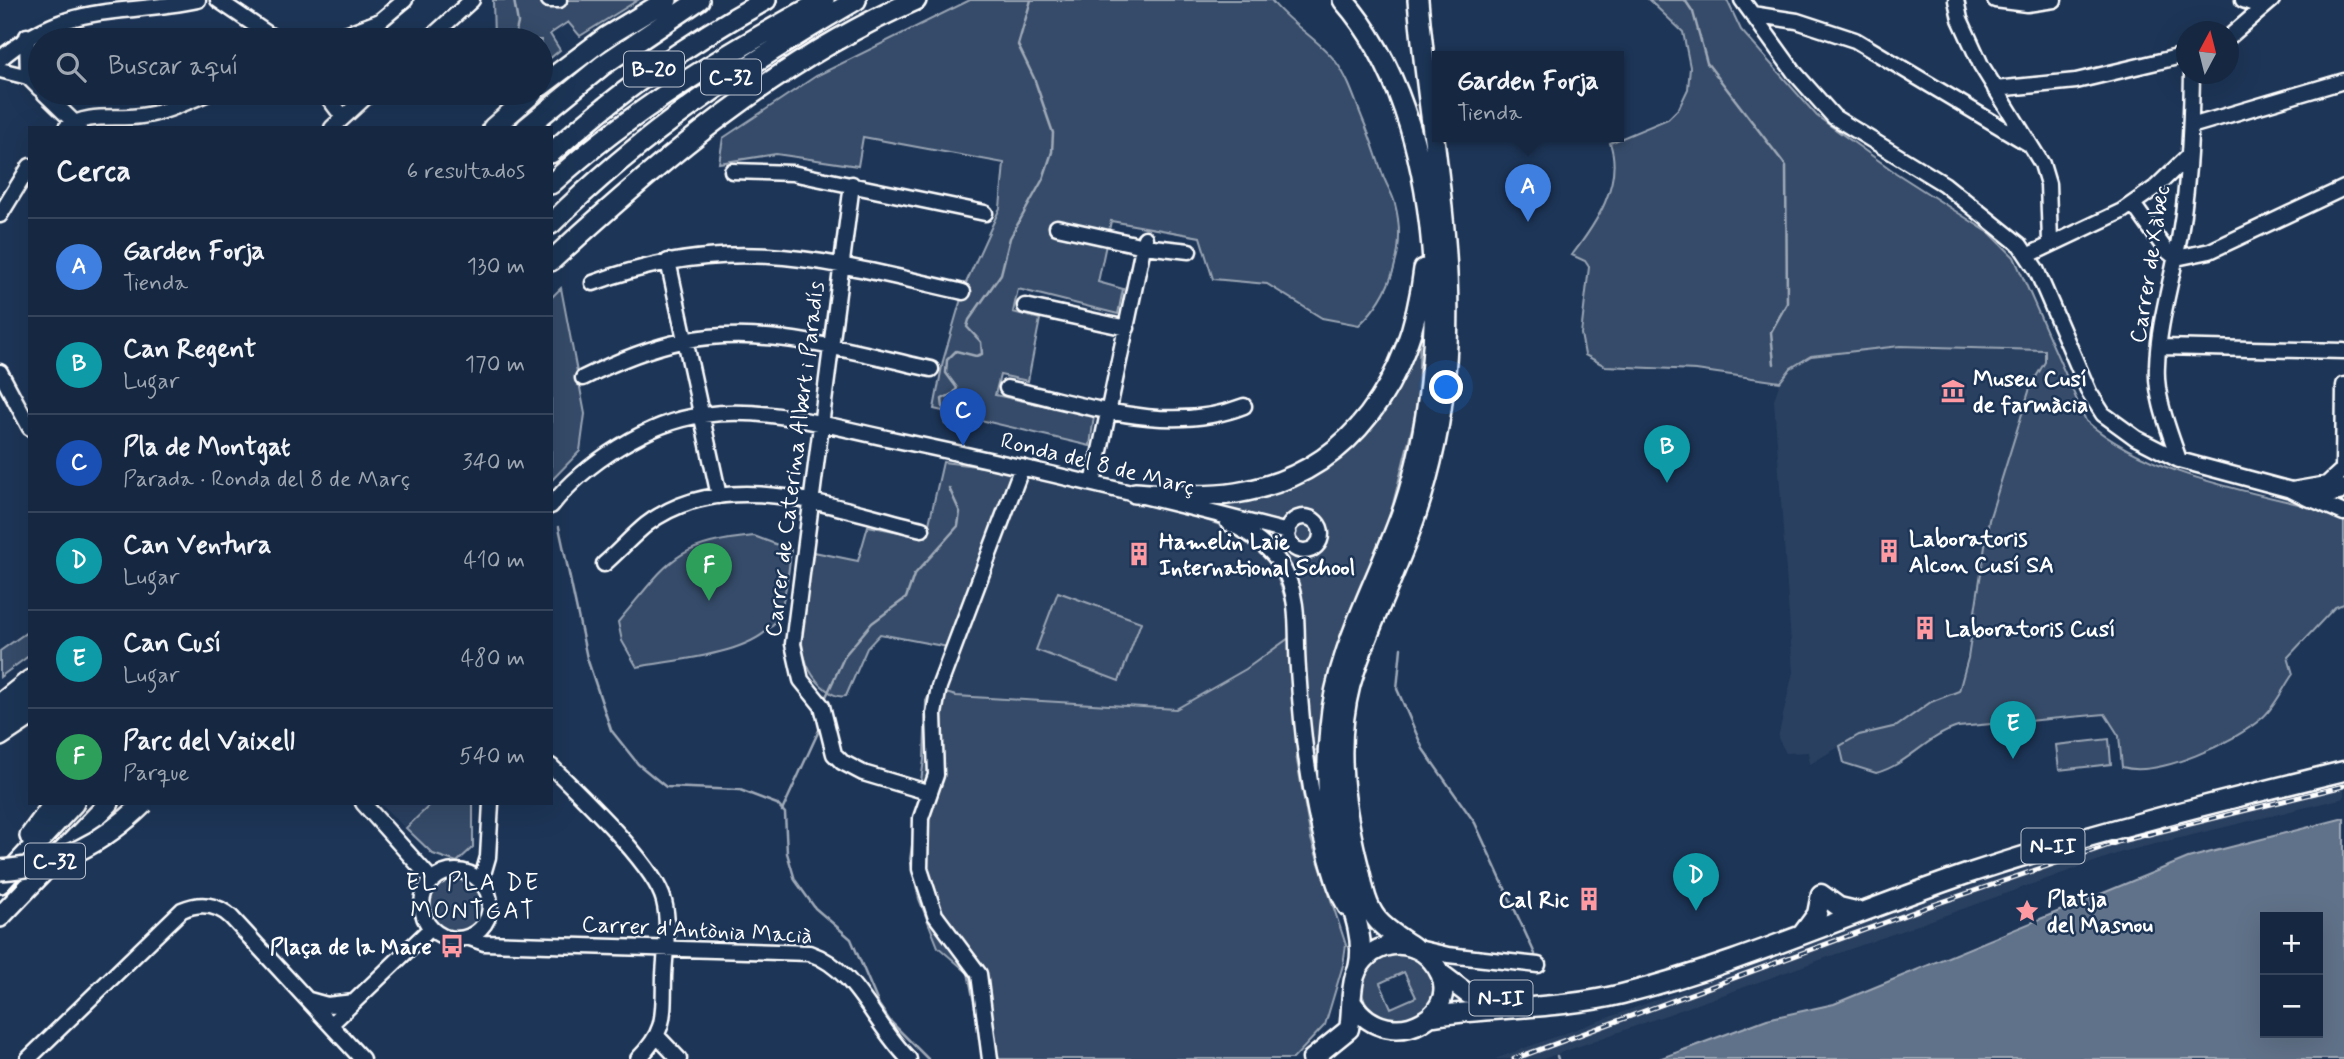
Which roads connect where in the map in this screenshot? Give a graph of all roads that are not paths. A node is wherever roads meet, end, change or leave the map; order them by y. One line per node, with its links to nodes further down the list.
1 (198, 0): 25 (street)
2 (218, 0): 26 (street)
3 (405, 0): 27 (street)
4 (472, 0): 28 (street)
5 (549, 0): 6 (street)
6 (559, 0)
7 (667, 0): 24 (highway)
8 (680, 0): 24 (highway)
9 (699, 0): 48 (highway)
10 (766, 0): 53 (highway, B-20)
11 (824, 0): 57 (highway, B-20)
12 (856, 0): 64 (highway, C-32)
13 (916, 0): 63 (highway)
14 (1343, 0): 65 (highway)
15 (1411, 0): 31 (highway)
16 (1418, 0): 31 (highway)
17 (1742, 0): 23 (street)
18 (1956, 0): 39 (street)
19 (1995, 0): 20 (street)
20 (2054, 0)
21 (2243, 0): 22 (street)
22 (2267, 4): 29 (street)
23 (1752, 14): 52 (street); 70 (street)
24 (641, 15): 36 (highway)
25 (48, 28)
26 (259, 28)
27 (362, 28)
28 (441, 28)
29 (2239, 28)
30 (27, 36): 33 (street); 35 (street)
31 (1421, 40): 50 (highway)
32 (2176, 57): 39 (street)
33 (0, 59)
34 (0, 70): 35 (street)
35 (28, 77)
36 (553, 77)
37 (2344, 81): 49 (street)
38 (2192, 84): 49 (street, Carrer de Xàbec)
39 (1994, 89): 52 (street)
40 (55, 105): 46 (street)
41 (179, 105): 46 (street)
42 (331, 105): 45 (street)
43 (357, 105): 45 (street)
44 (520, 105): 47 (highway)
45 (338, 123)
46 (73, 126)
47 (496, 126)
48 (528, 126)
49 (2191, 126): 54 (street, Carrer de Xàbec)
50 (1432, 130)
51 (1433, 142): 140 (highway)
52 (2029, 144): 68 (street)
53 (553, 151)
54 (2189, 156): 60 (street); 71 (street, Carrer de Xàbec)
55 (28, 169): 62 (street)
56 (732, 171): 58 (street)
57 (553, 182)
58 (852, 184): 61 (street); 74 (street, Carrer de Caterina Albert i Paradís)
59 (2344, 188): 71 (street)
60 (2133, 204): 68 (street); 71 (street)
61 (985, 212)
62 (0, 215)
63 (597, 219): 72 (highway); 75 (highway)
64 (553, 222)
65 (1428, 226): 101 (highway); 135 (highway)
66 (1057, 227): 67 (street)
67 (1145, 242): 69 (street); 79 (street)
68 (2050, 242): 70 (street)
69 (1189, 251)
70 (2029, 255): 95 (street)
71 (2176, 258): 81 (street, Carrer de Xàbec)
72 (553, 259)
73 (668, 261): 74 (street); 76 (street); 80 (street)
74 (842, 265): 77 (street); 82 (street, Carrer de Caterina Albert i Paradís)
75 (553, 268)
76 (593, 283)
77 (963, 292)
78 (1025, 306): 79 (street)
79 (1126, 328): 90 (street)
80 (685, 341): 82 (street); 86 (street); 91 (street)
81 (2160, 347): 83 (street); 95 (street, Carrer de Xàbec)
82 (832, 348): 84 (street); 93 (street, Carrer de Caterina Albert i Paradís)
83 (2344, 351)
84 (931, 369)
85 (0, 372): 92 (street)
86 (583, 378)
87 (1007, 388): 90 (street)
88 (2343, 393): 94 (street)
89 (1244, 406): 90 (street)
90 (1109, 410): 98 (street)
91 (701, 415): 93 (street, Ronda del 8 de Març); 102 (street); 105 (street, Ronda del 8 de Març)
92 (28, 424)
93 (821, 424): 96 (street, Ronda del 8 de Març); 104 (street, Carrer de Caterina Albert i Paradís)
94 (2344, 430): 97 (street)
95 (2179, 460): 100 (street)
96 (1023, 467): 98 (street, Ronda del 8 de Març); 121 (street)
97 (2342, 469): 99 (street); 100 (street)
98 (1093, 484): 101 (street, Ronda del 8 de Març)
99 (2343, 488): 103 (street)
100 (2291, 490): 103 (street)
101 (1135, 493): 106 (street, Ronda del 8 de Març)
102 (719, 496): 104 (street); 110 (street)
103 (2309, 499): 107 (street)
104 (811, 503): 108 (street); 121 (street, Carrer de Caterina Albert i Paradís)
105 (553, 504)
106 (1187, 508): 109 (street, Ronda del 8 de Març); 135 (street)
107 (2344, 513)
108 (922, 529)
109 (1288, 532)
110 (604, 565)
111 (28, 679): 113 (highway)
112 (28, 680): 115 (highway)
113 (0, 695)
114 (28, 700): 117 (highway)
115 (0, 704)
116 (28, 717): 118 (highway)
117 (0, 718)
118 (0, 736)
119 (553, 768): 141 (street)
120 (2344, 771): 132 (main road, N-II)
121 (928, 792): 159 (street)
122 (53, 805): 131 (highway)
123 (72, 805): 131 (highway)
124 (107, 805): 133 (highway, C-32)
125 (142, 805): 128 (highway, bridge)
126 (365, 805): 129 (street)
127 (491, 805): 130 (street)
128 (0, 870)
129 (432, 880): 130 (street); 136 (street)
130 (481, 881): 134 (street)
131 (0, 882)
132 (1860, 912): 137 (main road, N-II); 137 (main road)
133 (0, 917)
134 (487, 918): 138 (street); 139 (street)
135 (1354, 918): 144 (highway)
136 (430, 929): 138 (street); 146 (street)
137 (1799, 936): 147 (main road, N-II)
138 (467, 937): 139 (street, Carrer d'Antònia Macià)
139 (517, 943): 141 (street, Carrer d'Antònia Macià)
140 (1413, 947): 142 (main road, N-II); 144 (main road)
141 (665, 948): 152 (street); 158 (street, Carrer d'Antònia Macià)
142 (1440, 962): 143 (street); 147 (main road, N-II); 149 (main road, N-II)
143 (1538, 965)
144 (1359, 966): 148 (main road)
145 (306, 998): 146 (street); 150 (street); 154 (street)
146 (355, 1001): 150 (street)
147 (1570, 1002): 149 (main road, N-II)
148 (1353, 1004): 151 (main road); 153 (main road)
149 (1434, 1016): 151 (main road, N-II)
150 (331, 1024): 155 (street)
151 (1371, 1027): 153 (main road)
152 (658, 1037): 156 (street); 157 (street)
153 (1318, 1054)
154 (28, 1059)
155 (362, 1059)
156 (638, 1059)
157 (679, 1059)
158 (909, 1059)
159 (990, 1059)

